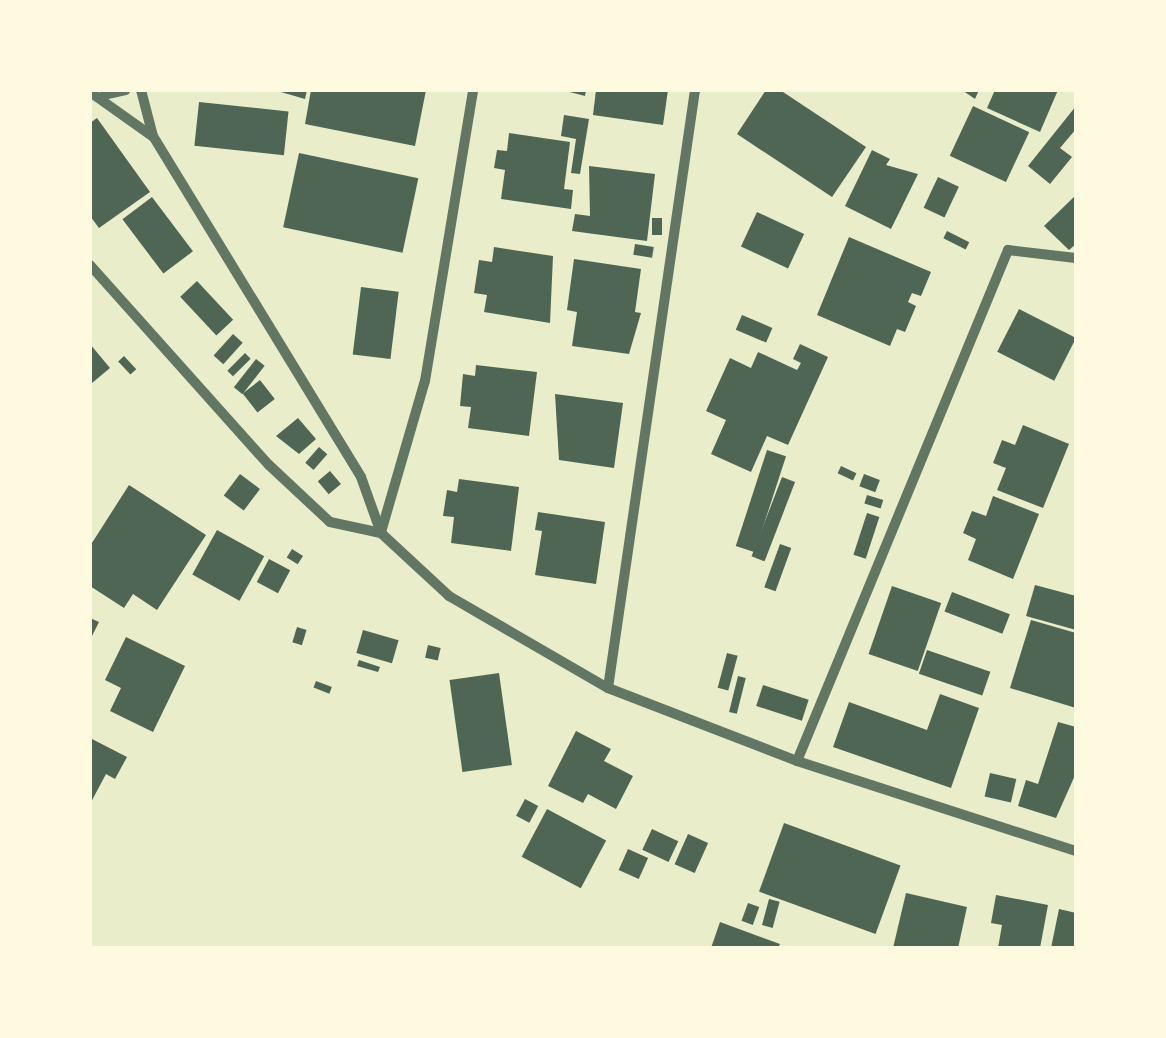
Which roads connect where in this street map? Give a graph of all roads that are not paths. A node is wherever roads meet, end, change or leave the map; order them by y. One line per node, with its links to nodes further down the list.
1 (125, 90): 6 (street)
2 (141, 90): 7 (street)
3 (473, 90): 10 (street)
4 (694, 90): 11 (street)
5 (90, 92): 6 (street)
6 (104, 95): 7 (street)
7 (153, 136): 10 (street)
8 (1076, 258): 12 (street)
9 (90, 265): 10 (street)
10 (381, 532): 11 (street)
11 (608, 688): 12 (street)
12 (798, 762): 13 (street)
13 (1076, 851)

